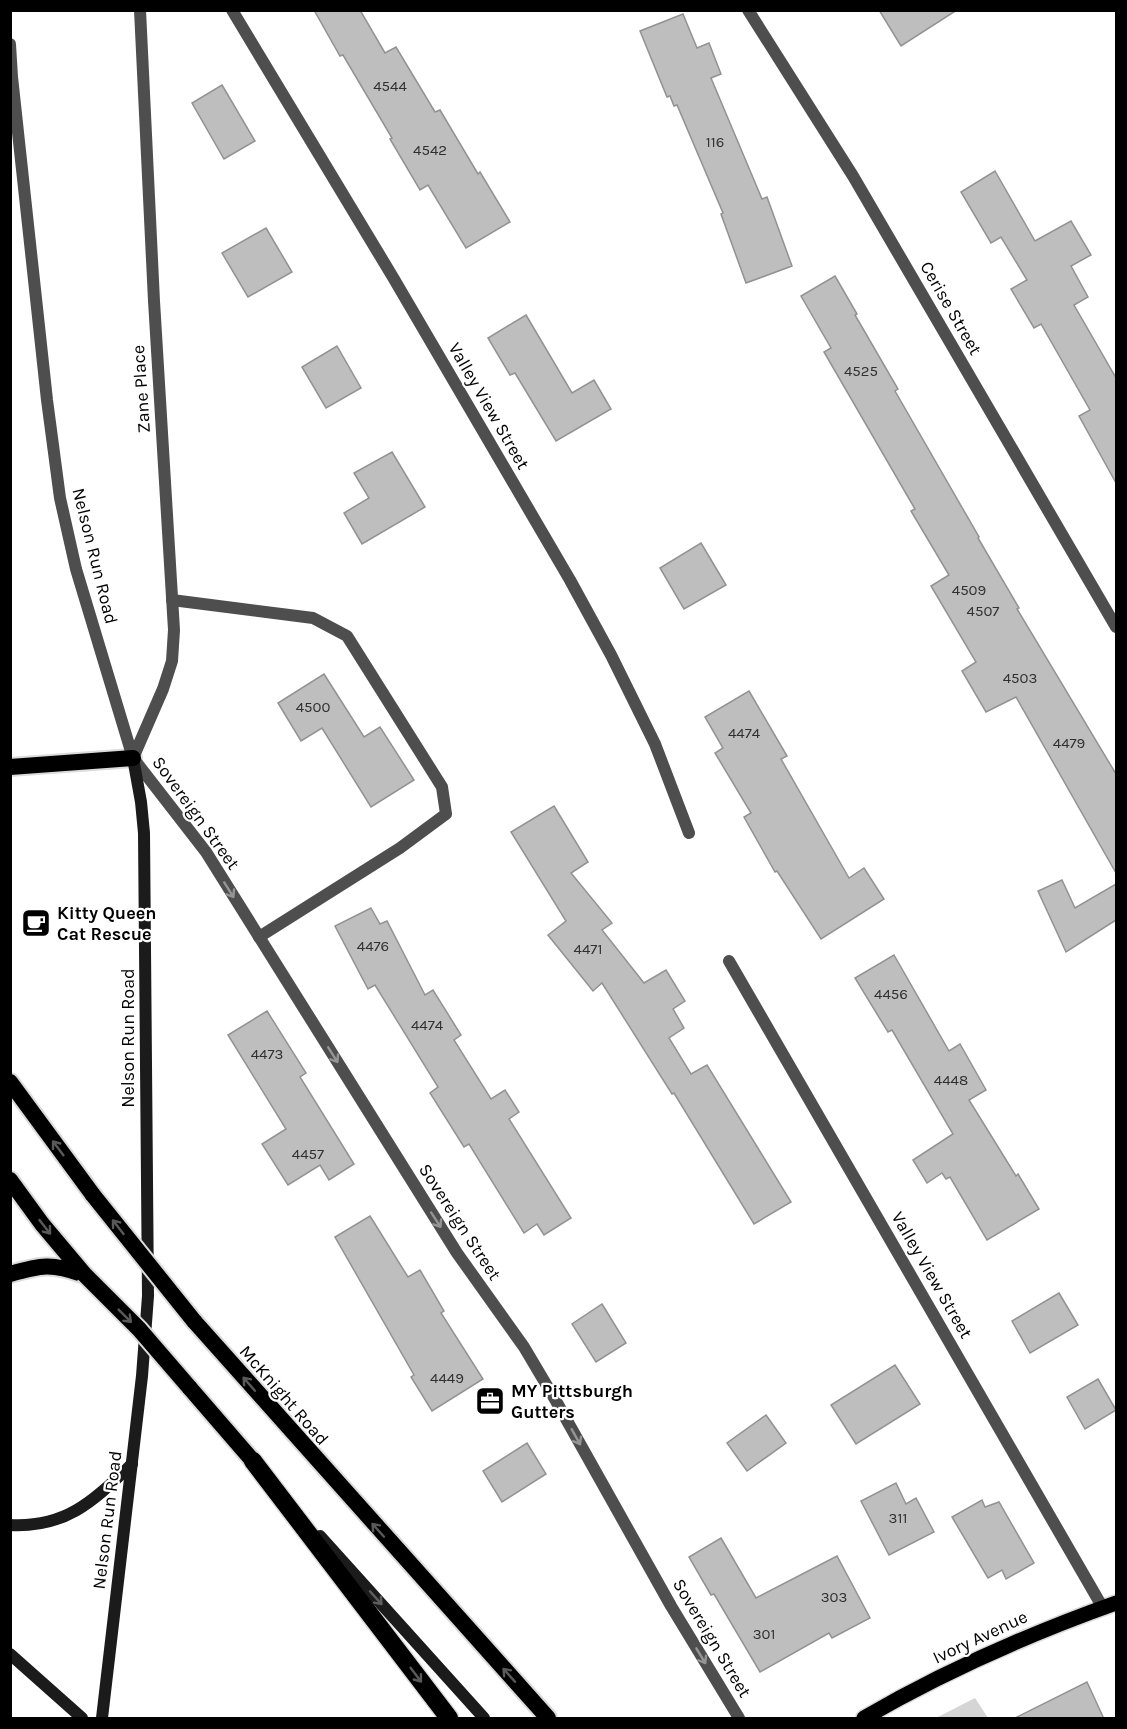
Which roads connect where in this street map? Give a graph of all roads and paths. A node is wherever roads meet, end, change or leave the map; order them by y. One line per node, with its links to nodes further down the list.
1 (140, 10): 5 (street, Zane Place)
2 (232, 10): 9 (street, Valley View Street)
3 (748, 10): 6 (street, Cerise Street)
4 (10, 44): 7 (street, Nelson Run Road)
5 (172, 600): 7 (street, Zane Place); 10 (street)
6 (1116, 627)
7 (133, 758): 8 (highway); 10 (street, Sovereign Street, one-way to 10); 17 (main road, Nelson Run Road)
8 (10, 767)
9 (689, 832)
10 (259, 937): 26 (street, Sovereign Street, one-way to 26)
11 (729, 961): 19 (street, Valley View Street)
12 (10, 1082): 25 (highway, McKnight Road, one-way to 12, bridge)
13 (10, 1180): 15 (highway, one-way to 15)
14 (10, 1274): 15 (highway)
15 (84, 1274): 16 (highway, one-way to 16, bridge)
16 (253, 1461): 23 (highway, one-way to 23); 24 (main road, one-way to 24)
17 (132, 1464): 18 (main road); 22 (main road, Nelson Run Road)
18 (10, 1525)
19 (1110, 1605): 27 (main road, Ivory Avenue)
20 (10, 1654): 21 (main road)
21 (82, 1719)
22 (102, 1719)
23 (449, 1719)
24 (484, 1719)
25 (548, 1719)
26 (739, 1719)
27 (864, 1719)

